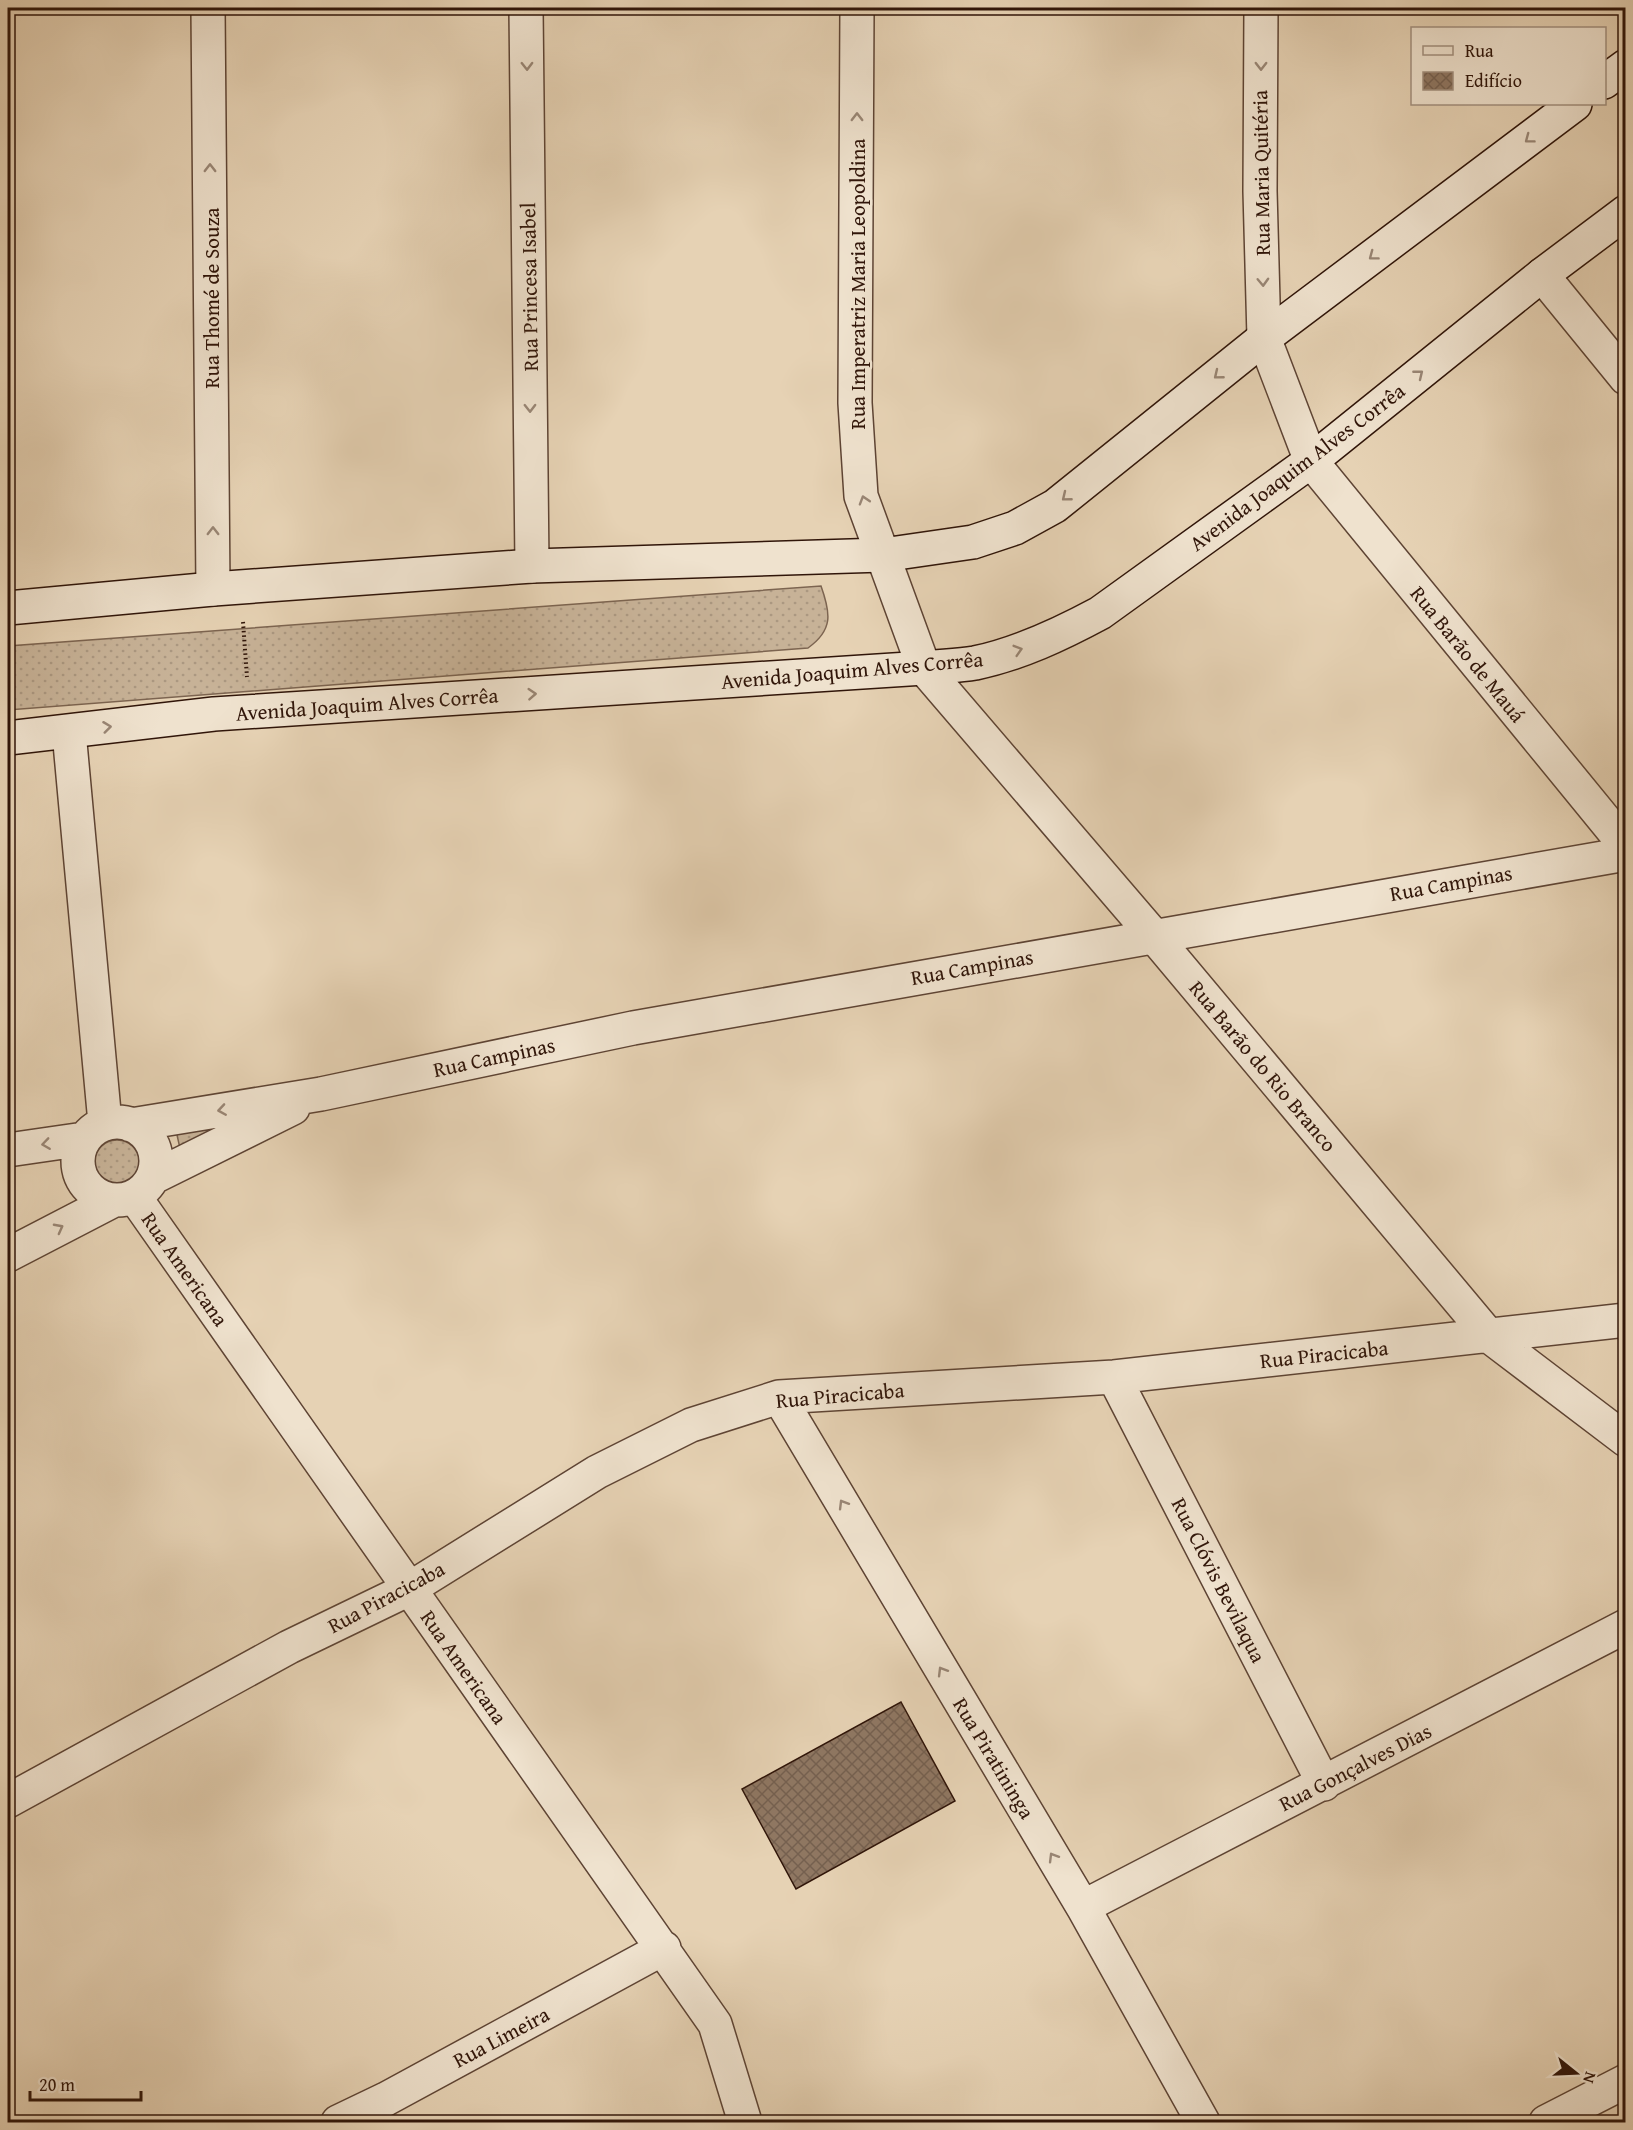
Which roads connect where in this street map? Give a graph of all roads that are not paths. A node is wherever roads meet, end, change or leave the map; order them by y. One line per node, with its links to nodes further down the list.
1 (208, 8): 15 (street, Rua Thomé de Souza, one-way to 1)
2 (526, 8): 14 (street, Rua Princesa Isabel, one-way to 14)
3 (857, 8): 13 (street, Rua Imperatriz Maria Leopoldina, one-way to 3)
4 (1261, 8): 10 (street, Rua Maria Quitéria, one-way to 10)
5 (1626, 66): 6 (street)
6 (1606, 81)
7 (1574, 105): 10 (street, one-way to 10)
8 (1626, 212): 9 (street, Avenida Joaquim Alves Corrêa)
9 (1542, 276): 11 (street); 12 (street, Avenida Joaquim Alves Corrêa, one-way to 9)
10 (1264, 338): 12 (street, Rua Maria Quitéria); 13 (street, one-way to 13)
11 (1626, 378)
12 (1311, 461): 17 (street, Avenida Joaquim Alves Corrêa, one-way to 12); 20 (street, Rua Barão de Mauá)
13 (883, 555): 14 (street); 17 (street, Rua Imperatriz Maria Leopoldina)
14 (532, 566): 15 (street)
15 (227, 589): 16 (street)
16 (8, 609)
17 (924, 668): 18 (street, Avenida Joaquim Alves Corrêa, one-way to 17); 22 (street, Rua Barão do Rio Branco)
18 (69, 732): 19 (street, Avenida Joaquim Alves Corrêa); 24 (street)
19 (8, 738)
20 (1626, 846)
21 (1626, 854): 22 (street, Rua Campinas)
22 (1154, 935): 23 (street, Rua Campinas); 29 (street, Rua Barão do Rio Branco)
23 (321, 1094): 24 (street, Rua Campinas, one-way to 24); 26 (street, Rua Campinas)
24 (106, 1129): 25 (street, Rua Campinas, one-way to 25); 26 (street); 26 (street)
25 (8, 1150)
26 (133, 1191): 27 (street, Rua Campinas, one-way to 26); 33 (street, Rua Americana)
27 (8, 1255)
28 (1626, 1320): 29 (street, Rua Piracicaba)
29 (1489, 1336): 30 (street, Rua Piracicaba); 32 (street, Rua Barão do Rio Branco)
30 (1113, 1377): 31 (street, Rua Piracicaba); 35 (street, Rua Clóvis Bevilaqua)
31 (779, 1397): 33 (street, Rua Piracicaba); 37 (street, Rua Piratininga, one-way to 31)
32 (1626, 1440)
33 (409, 1589): 36 (street, Rua Piracicaba); 38 (street, Rua Americana)
34 (1626, 1626): 35 (street, Rua Gonçalves Dias)
35 (1324, 1784): 37 (street, Rua Gonçalves Dias)
36 (8, 1801)
37 (1083, 1907): 43 (street, Rua Piratininga)
38 (664, 1948): 40 (street, Rua Limeira); 41 (street, Rua Americana)
39 (1626, 2081): 44 (street)
40 (386, 2111): 42 (street, Rua Limeira)
41 (742, 2120)
42 (338, 2122)
43 (1203, 2122)
44 (1546, 2122)

